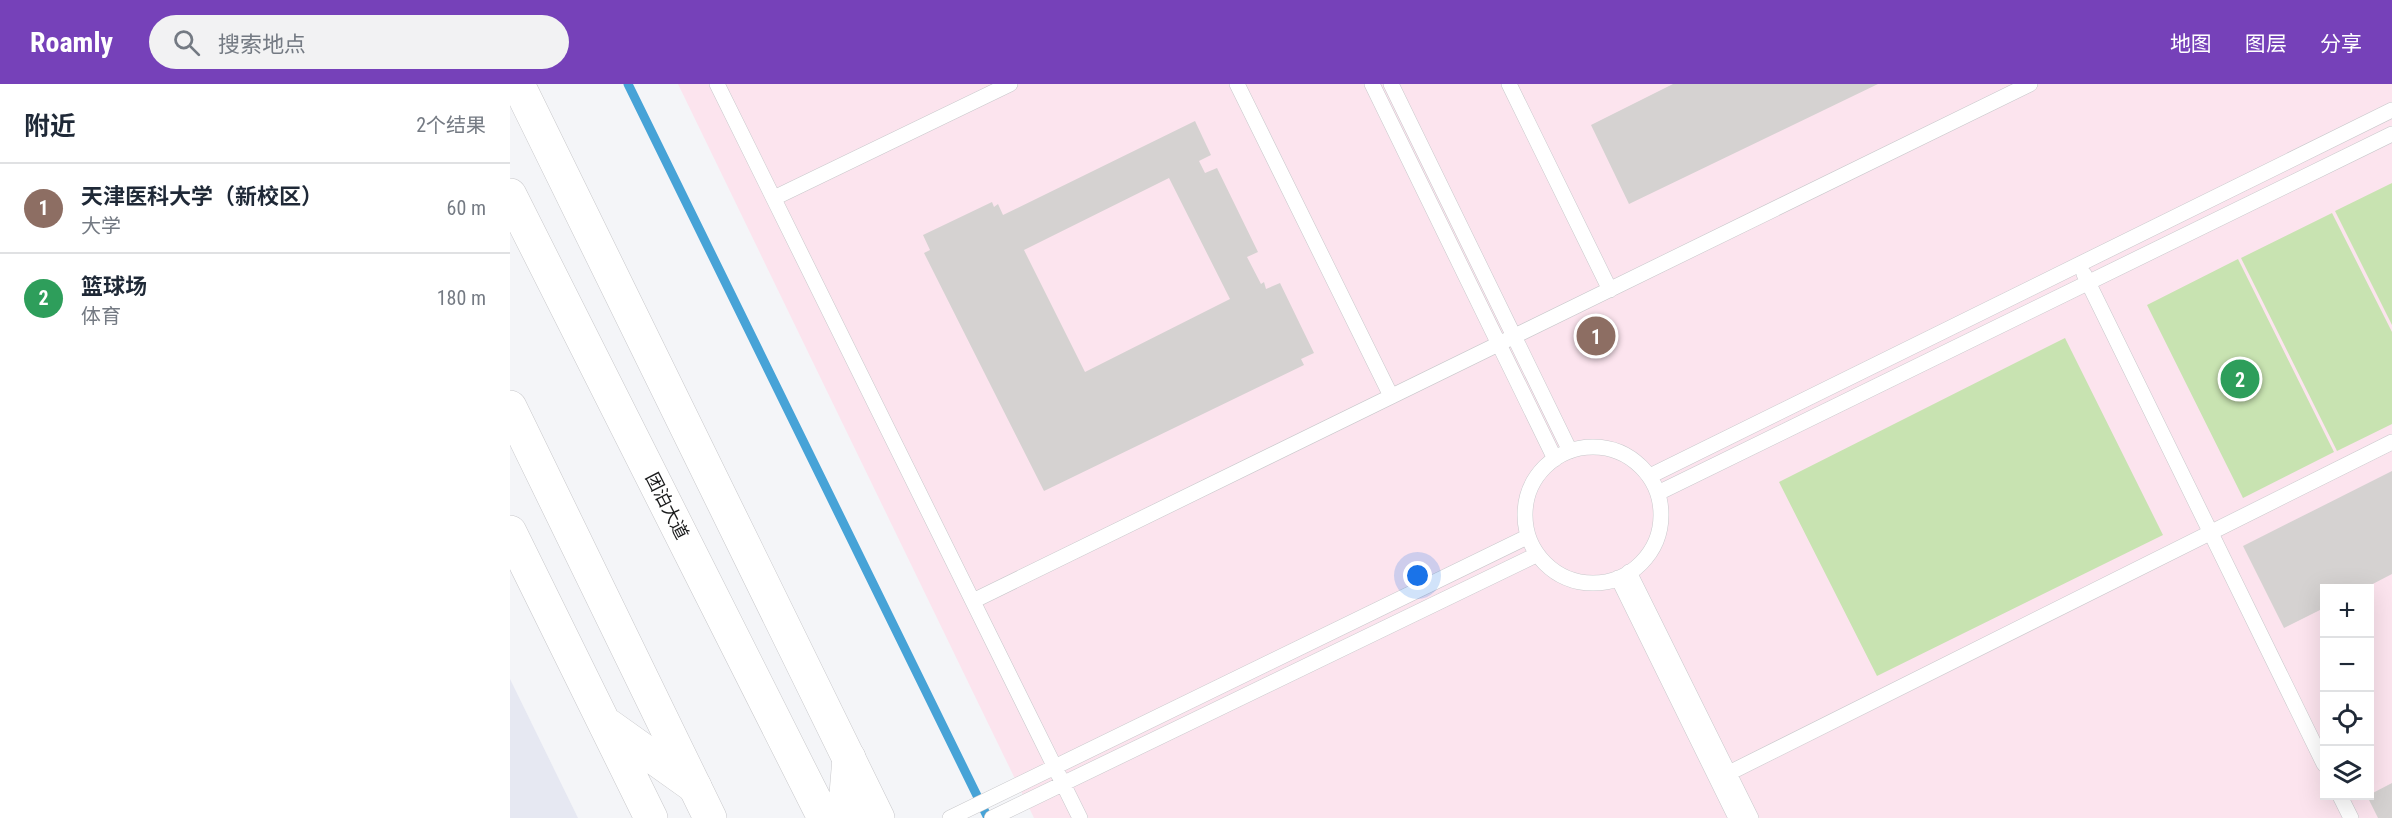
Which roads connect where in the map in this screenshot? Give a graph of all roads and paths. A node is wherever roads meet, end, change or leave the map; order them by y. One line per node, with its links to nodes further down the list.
1 (518, 84): 33 (main road)
2 (717, 84): 12 (lane)
3 (1011, 84): 12 (lane)
4 (1237, 84): 18 (lane)
5 (1372, 84): 17 (lane)
6 (1391, 84): 16 (lane)
7 (1509, 84): 15 (lane)
8 (2030, 84): 15 (lane)
9 (2392, 110): 13 (lane)
10 (2392, 134): 14 (lane)
11 (510, 195): 42 (main road, 团泊大道)
12 (774, 198): 30 (lane)
13 (2079, 264): 14 (lane); 23 (lane)
14 (2088, 283): 24 (lane); 26 (lane)
15 (1610, 290): 16 (lane)
16 (1515, 336): 17 (lane); 21 (lane)
17 (1499, 344): 18 (lane); 22 (lane)
18 (1391, 396): 30 (lane)
19 (510, 408): 37 (main road)
20 (2392, 442): 26 (lane)
21 (1570, 451): 22 (lane); 23 (lane)
22 (1555, 459): 27 (lane)
23 (1650, 476): 24 (lane)
24 (1658, 493): 29 (lane)
25 (510, 532): 31 (main road)
26 (2210, 533): 32 (lane); 35 (lane)
27 (1527, 537): 28 (lane); 34 (lane)
28 (1536, 555): 29 (lane); 36 (lane)
29 (1623, 575): 35 (lane)
30 (973, 601): 34 (lane)
31 (604, 723): 37 (main road); 40 (main road)
32 (2320, 754)
33 (849, 758): 43 (main road); 44 (main road)
34 (1055, 767): 36 (lane); 45 (lane)
35 (1723, 776): 47 (lane); 48 (lane)
36 (1063, 784): 39 (lane); 46 (lane)
37 (695, 787): 41 (main road)
38 (2342, 800): 49 (lane)
39 (998, 815)
40 (651, 818)
41 (710, 818)
42 (824, 818)
43 (844, 818)
44 (878, 818)
45 (950, 818)
46 (1080, 818)
47 (1736, 818)
48 (1751, 818)
49 (2351, 818)

